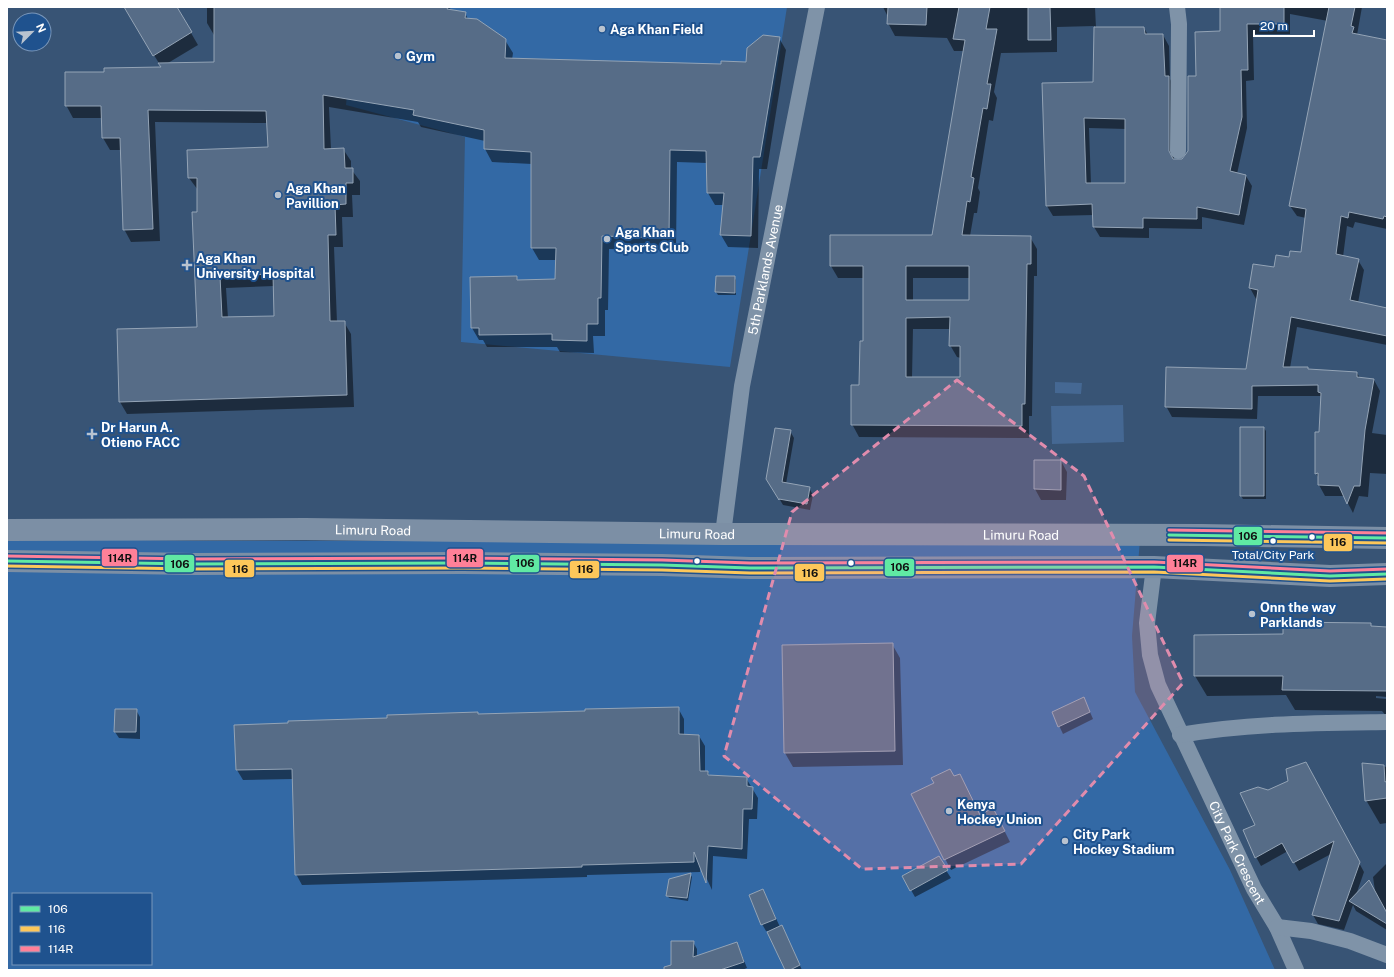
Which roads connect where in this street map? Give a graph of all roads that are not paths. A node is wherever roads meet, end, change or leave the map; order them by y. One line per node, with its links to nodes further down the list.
1 (817, 7): 5 (street, 5th Parklands Avenue)
2 (1178, 7): 3 (street)
3 (1178, 151)
4 (7, 530): 5 (main road, Limuru Road)
5 (723, 534): 6 (main road, Limuru Road)
6 (1387, 538)
7 (7, 561): 8 (main road)
8 (1154, 567): 9 (main road); 11 (street, City Park Crescent)
9 (1387, 574)
10 (1387, 722): 11 (street)
11 (1180, 735): 12 (street, City Park Crescent)
12 (1277, 927): 13 (street); 14 (street, City Park Crescent)
13 (1387, 955)
14 (1296, 970)

